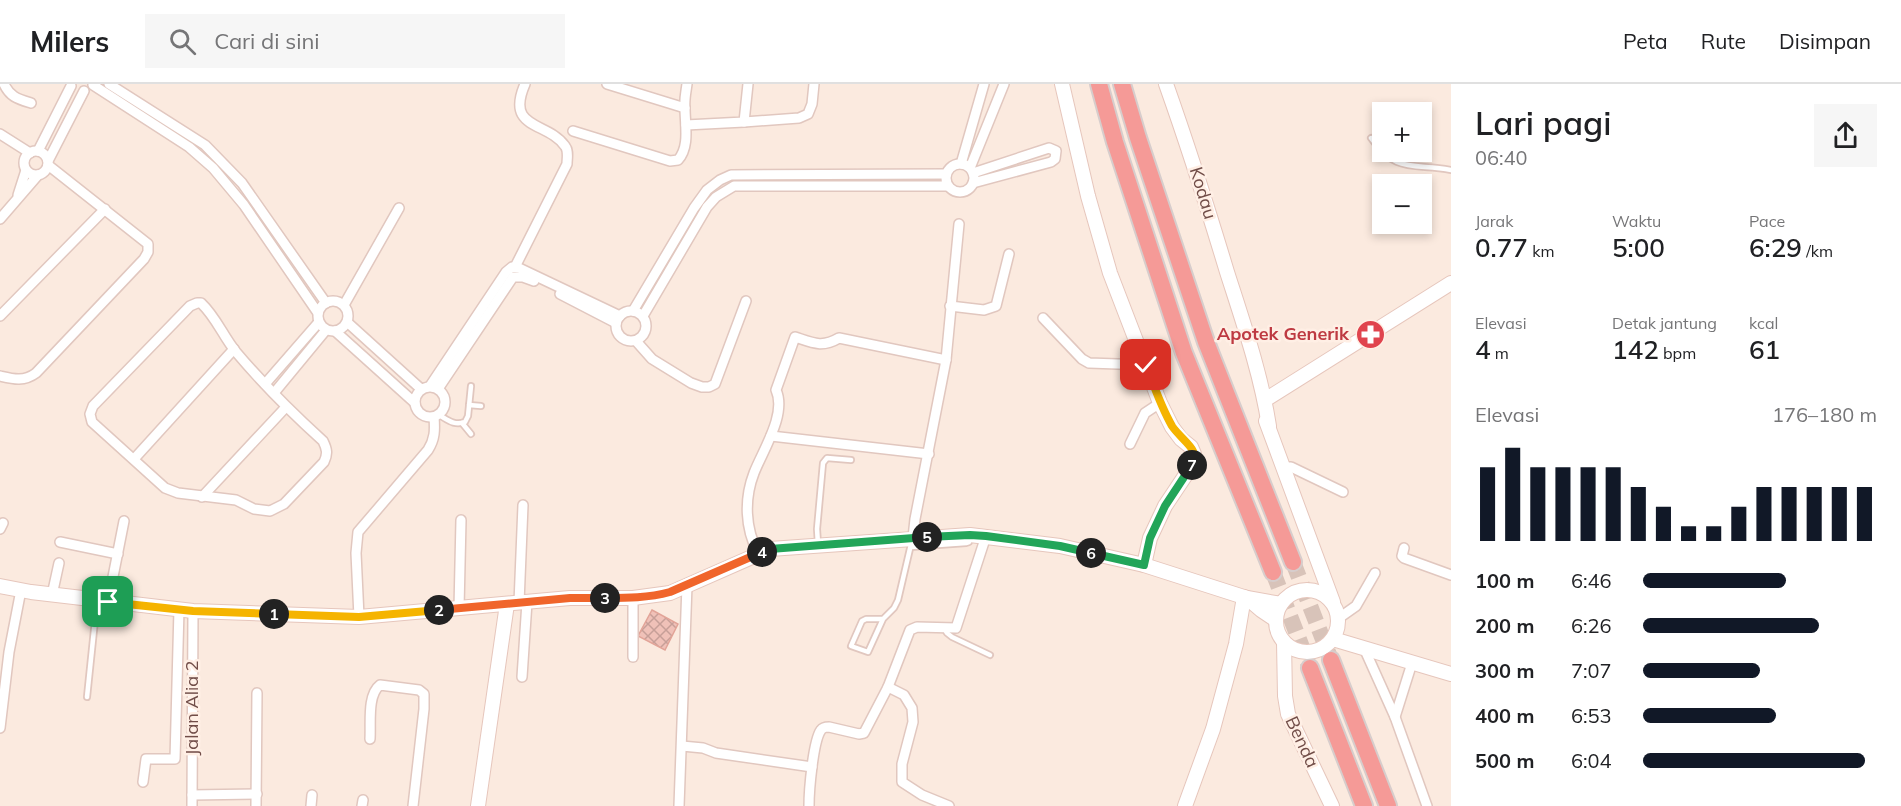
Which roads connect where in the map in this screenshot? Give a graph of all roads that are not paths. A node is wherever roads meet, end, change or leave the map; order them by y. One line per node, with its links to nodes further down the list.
1 (4, 84): 16 (street)
2 (109, 84): 43 (street)
3 (525, 84): 40 (street)
4 (607, 84): 17 (street)
5 (687, 84): 17 (street)
6 (748, 84): 18 (street)
7 (814, 84): 18 (street)
8 (985, 84): 15 (street); 25 (street)
9 (1062, 84): 58 (street)
10 (1099, 84): 95 (highway)
11 (1122, 84): 91 (highway)
12 (1166, 84): 44 (street, Kodau)
13 (70, 85): 14 (street); 23 (street)
14 (90, 87): 24 (street); 50 (street)
15 (1002, 87): 25 (street)
16 (31, 103)
17 (684, 108): 19 (street)
18 (744, 122): 19 (street)
19 (687, 125): 20 (street)
20 (573, 131)
21 (0, 134): 23 (street)
22 (1371, 138): 27 (lane)
23 (34, 152): 24 (street); 26 (street)
24 (48, 163): 29 (street); 36 (street)
25 (968, 169): 28 (street); 31 (street); 31 (street)
26 (26, 170): 29 (street); 34 (street)
27 (1451, 170)
28 (946, 174): 30 (street); 32 (street)
29 (38, 175): 34 (street)
30 (904, 175): 33 (street); 47 (street)
31 (973, 183): 32 (street)
32 (948, 186): 33 (street)
33 (903, 187): 49 (street)
34 (17, 198): 37 (street)
35 (399, 208): 45 (street)
36 (105, 209): 48 (street); 59 (street)
37 (0, 219)
38 (959, 224): 46 (street)
39 (1009, 254): 46 (street)
40 (514, 267): 52 (street); 61 (street)
41 (1451, 283): 63 (street)
42 (746, 301): 55 (street)
43 (326, 303): 45 (street); 50 (street)
44 (1237, 304): 63 (street, Kodau); 71 (street, Kodau)
45 (344, 305): 53 (street)
46 (950, 306): 57 (street)
47 (633, 311): 49 (street); 52 (street)
48 (0, 316)
49 (643, 316): 55 (street)
50 (319, 317): 54 (street); 62 (street)
51 (1043, 318): 58 (street)
52 (618, 320): 55 (street); 61 (street)
53 (347, 322): 54 (street); 61 (street)
54 (331, 330): 62 (street); 64 (street)
55 (636, 341)
56 (234, 350): 62 (street); 76 (street); 76 (street)
57 (946, 360): 73 (street); 75 (street)
58 (1146, 365): 65 (street)
59 (0, 376)
60 (471, 386): 66 (lane)
61 (430, 388): 64 (street); 69 (street)
62 (270, 389): 68 (street)
63 (1265, 400): 71 (street, Kodau)
64 (415, 403): 69 (street)
65 (1160, 403): 74 (street); 93 (street)
66 (469, 405): 67 (lane); 70 (lane)
67 (481, 406)
68 (286, 407): 80 (street); 80 (street)
69 (436, 416): 70 (lane); 111 (street)
70 (462, 423): 72 (lane)
71 (1269, 426): 78 (street, Kodau)
72 (471, 434)
73 (771, 436): 75 (street); 89 (street)
74 (1130, 444)
75 (928, 454): 86 (street)
76 (134, 459): 80 (street)
77 (851, 460): 87 (lane)
78 (1284, 467): 79 (street); 94 (street, Kodau)
79 (1343, 492)
80 (202, 497)
81 (523, 505): 107 (street)
82 (461, 520): 109 (street)
83 (124, 521): 90 (street)
84 (986, 536): 86 (street); 93 (street); 115 (street)
85 (60, 542): 90 (street)
86 (912, 542): 87 (street); 112 (lane)
87 (818, 546): 89 (street)
88 (1404, 548): 97 (street)
89 (758, 553): 98 (street)
90 (118, 554): 105 (street)
91 (1293, 562)
92 (59, 563): 102 (street)
93 (1144, 565): 103 (street)
94 (1318, 565): 100 (street); 106 (street, Kodau)
95 (1273, 572)
96 (1375, 573): 113 (street)
97 (1451, 575)
98 (687, 585): 104 (street); 135 (street)
99 (0, 586): 101 (street)
100 (1307, 589): 106 (street); 108 (street)
101 (21, 590): 102 (street); 131 (street)
102 (52, 595): 105 (street)
103 (1246, 597): 108 (street); 114 (street); 149 (street)
104 (633, 598): 107 (street); 121 (street)
105 (103, 601): 110 (street); 130 (lane)
106 (1333, 602): 113 (street)
107 (518, 603): 109 (street); 127 (street); 145 (street)
108 (1281, 604): 114 (street)
109 (459, 608): 111 (street)
110 (186, 610): 111 (street); 137 (street); 139 (street, Jalan Alia 2)
111 (359, 617)
112 (883, 619): 112 (lane)
113 (1339, 619): 116 (street); 118 (street)
114 (1276, 620): 117 (street)
115 (944, 628): 120 (lane); 128 (street)
116 (1333, 639): 118 (street); 119 (street)
117 (1284, 642): 119 (street); 126 (street, Benda)
118 (1363, 647): 123 (street); 132 (street)
119 (1302, 652): 126 (street)
120 (990, 655)
121 (633, 657)
122 (1331, 660): 152 (highway)
123 (1412, 663): 125 (street); 132 (street)
124 (1310, 668): 151 (highway)
125 (1451, 674)
126 (1284, 675): 150 (street, Benda)
127 (522, 677)
128 (888, 687): 136 (street); 148 (street)
129 (256, 693): 138 (street)
130 (87, 697)
131 (1, 715): 133 (street)
132 (1395, 717): 153 (street)
133 (0, 728)
134 (370, 739): 144 (street)
135 (682, 746): 136 (street); 146 (street)
136 (812, 767): 147 (street)
137 (143, 782)
138 (256, 794): 139 (street); 142 (street)
139 (192, 795): 141 (street, Jalan Alia 2)
140 (312, 795): 143 (street)
141 (192, 806)
142 (256, 806)
143 (311, 806)
144 (413, 806)
145 (478, 806)
146 (679, 806)
147 (809, 806)
148 (949, 806)
149 (1185, 806)
150 (1332, 806)
151 (1364, 806)
152 (1388, 806)
153 (1427, 806)

